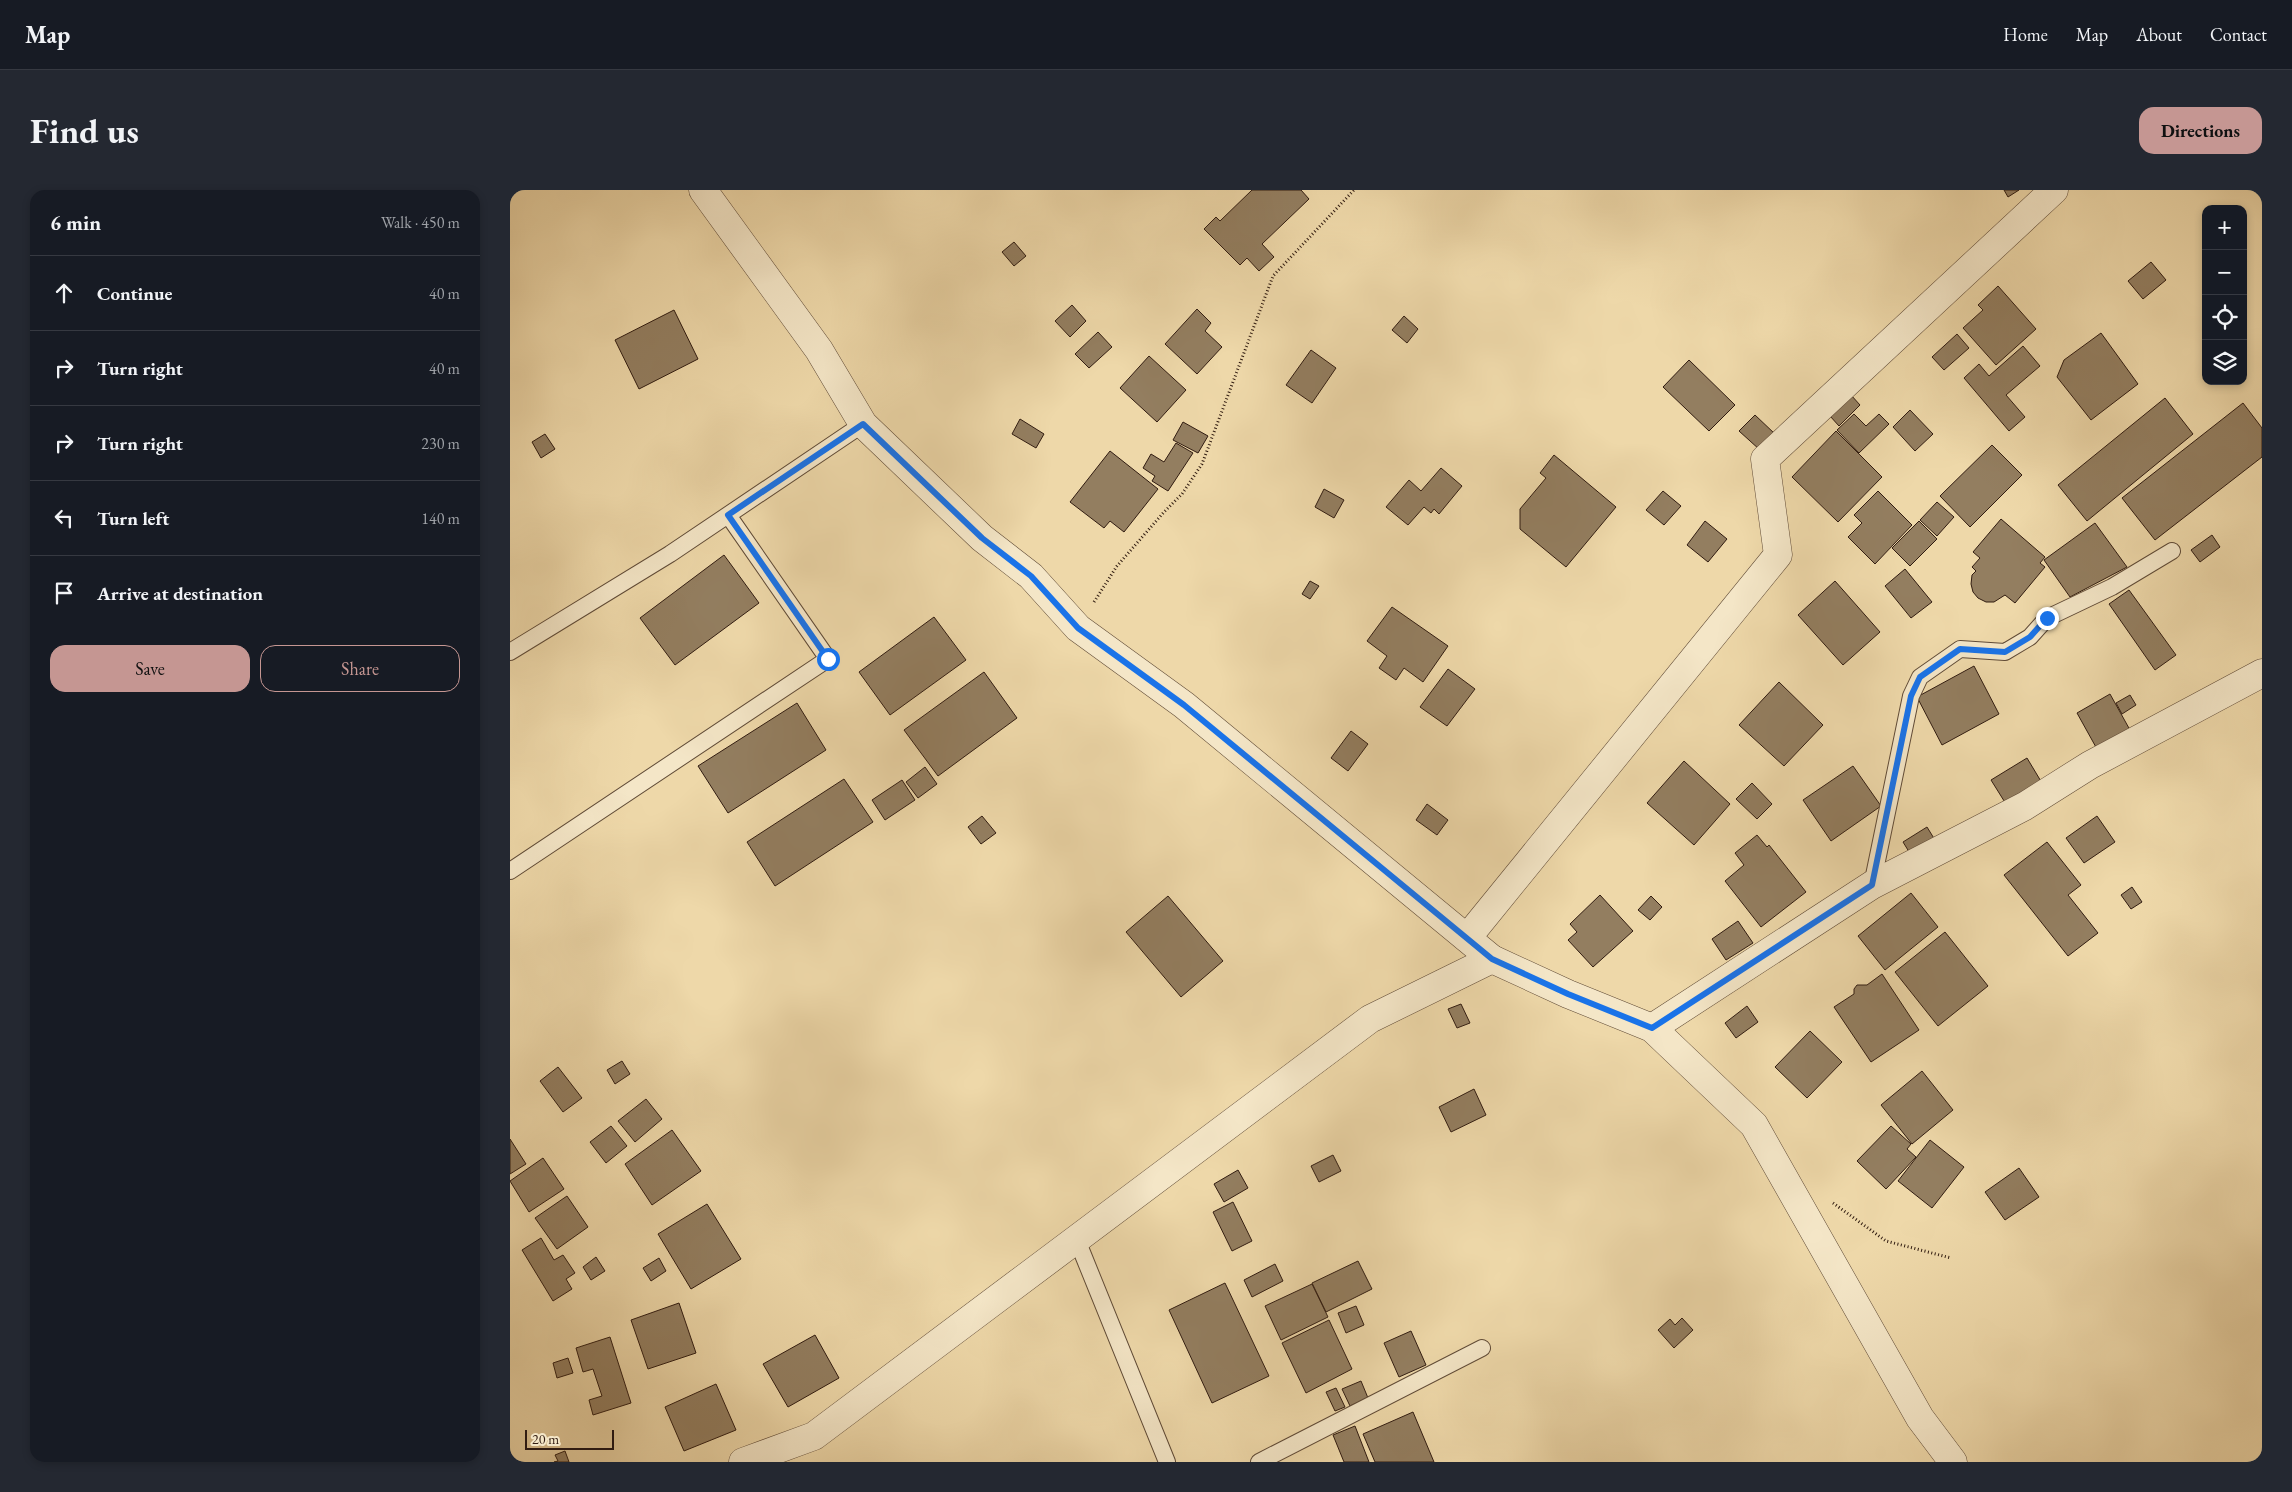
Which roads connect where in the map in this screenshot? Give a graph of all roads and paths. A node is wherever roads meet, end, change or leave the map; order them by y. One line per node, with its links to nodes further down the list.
1 (703, 190): 4 (street)
2 (1354, 190): 7 (path)
3 (2054, 190): 12 (street)
4 (863, 424): 5 (lane); 7 (street)
5 (728, 515): 8 (lane); 10 (lane)
6 (2172, 551): 11 (lane)
7 (1078, 628): 12 (street)
8 (510, 652)
9 (2262, 673): 11 (street)
10 (510, 871)
11 (1872, 885): 14 (street)
12 (1468, 938): 13 (street)
13 (1492, 959): 14 (street); 16 (street)
14 (1652, 1028): 22 (street)
15 (1828, 1198): 17 (path)
16 (1077, 1240): 19 (street); 20 (lane)
17 (1951, 1258)
18 (1482, 1348): 21 (lane)
19 (743, 1462)
20 (1167, 1462)
21 (1259, 1462)
22 (1953, 1462)

